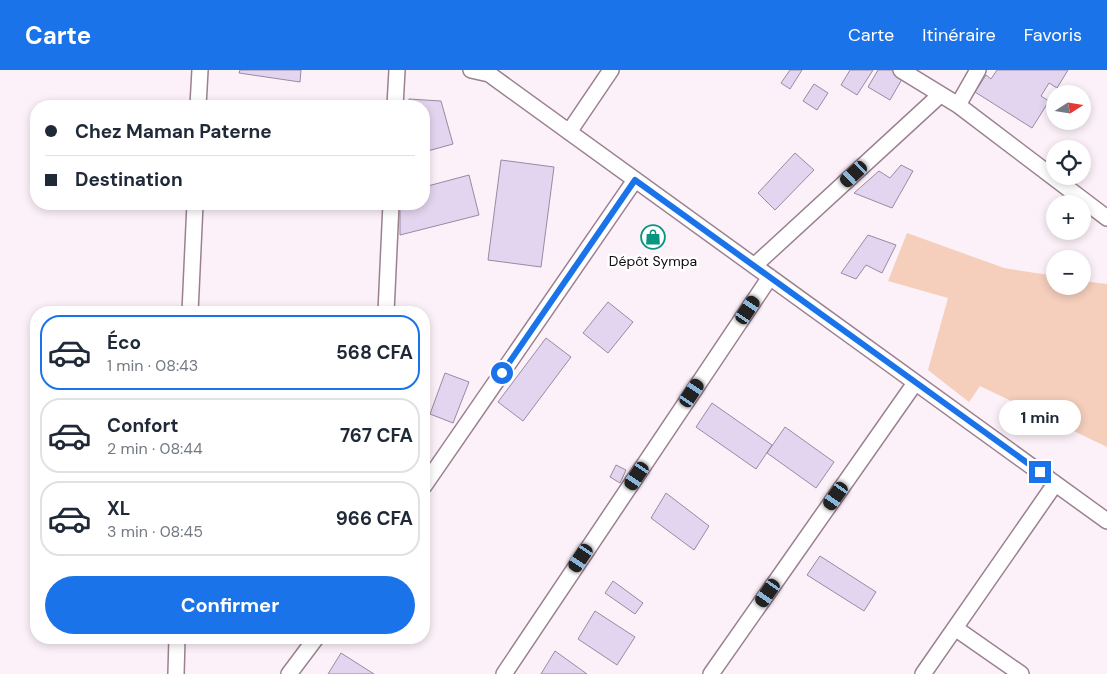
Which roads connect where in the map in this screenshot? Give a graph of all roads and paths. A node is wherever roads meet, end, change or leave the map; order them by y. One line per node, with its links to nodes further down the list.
1 (200, 70): 9 (street)
2 (397, 70): 10 (street)
3 (471, 70): 7 (street)
4 (611, 70): 12 (street)
5 (901, 70): 8 (street)
6 (978, 70): 11 (street)
7 (488, 72): 12 (street)
8 (940, 95): 11 (street); 17 (street)
9 (198, 100)
10 (395, 100)
11 (958, 106): 16 (street)
12 (569, 132): 13 (street)
13 (635, 180): 17 (street); 22 (street)
14 (195, 210): 19 (street)
15 (390, 210): 20 (street)
16 (1107, 218)
17 (754, 266): 18 (street)
18 (770, 277): 21 (street); 30 (street)
19 (190, 306)
20 (386, 306)
21 (915, 383): 23 (street); 31 (street)
22 (430, 477)
23 (1055, 484): 24 (street); 25 (street)
24 (1107, 521)
25 (956, 628): 32 (street); 33 (street)
26 (178, 644): 28 (street)
27 (312, 644): 29 (street)
28 (176, 674)
29 (289, 674)
30 (504, 674)
31 (711, 674)
32 (923, 674)
33 (1021, 674)

